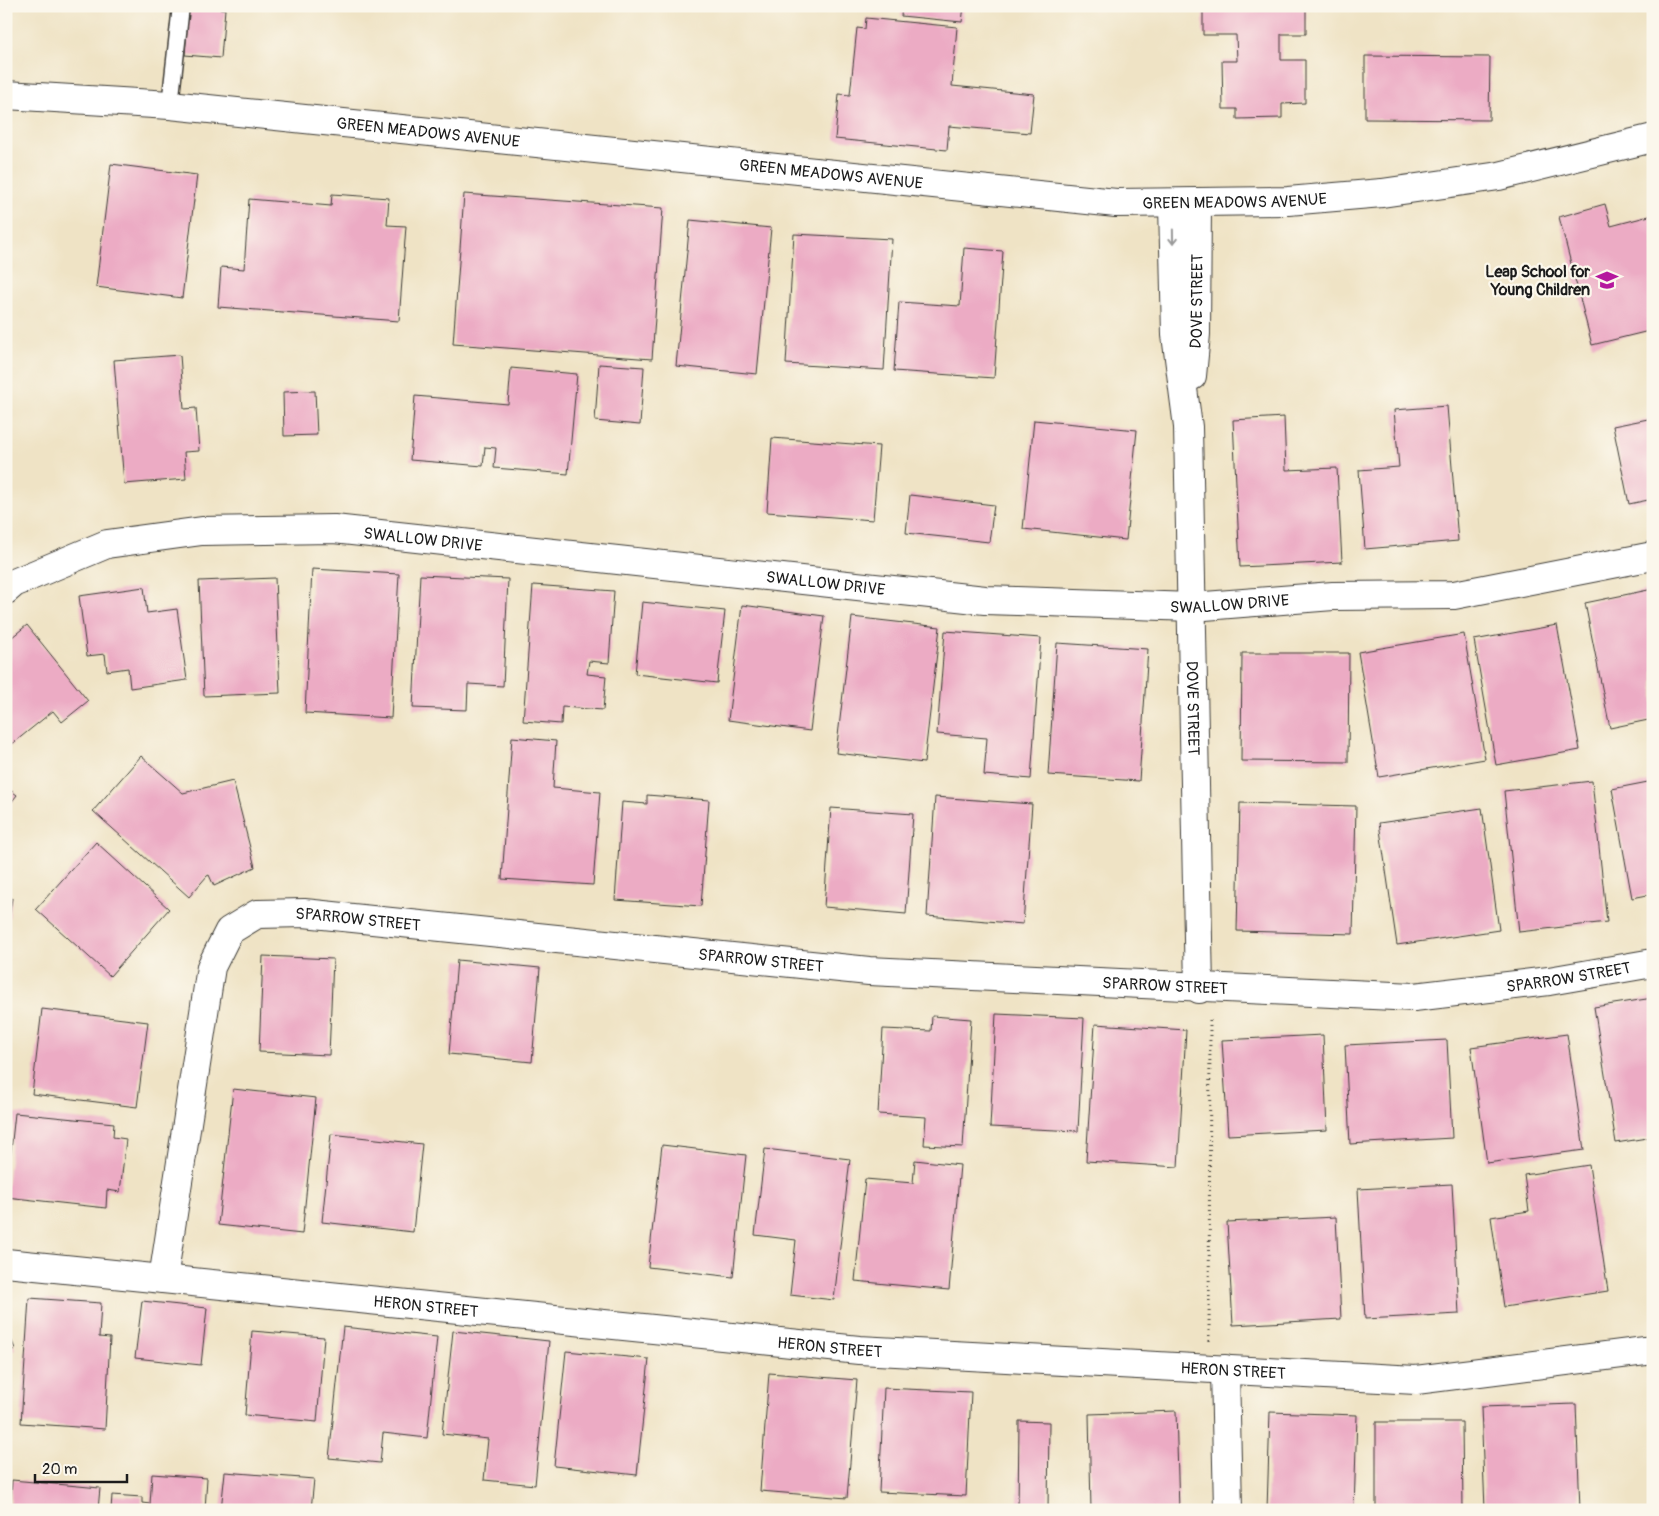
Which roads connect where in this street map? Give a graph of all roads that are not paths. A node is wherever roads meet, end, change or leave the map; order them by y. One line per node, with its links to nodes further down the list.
1 (181, 6): 3 (lane)
2 (6, 96): 3 (street, GREEN MEADOWS AVENUE)
3 (170, 105): 5 (street, GREEN MEADOWS AVENUE)
4 (1653, 138): 5 (street, GREEN MEADOWS AVENUE)
5 (1185, 204): 8 (street, DOVE STREET)
6 (1653, 556): 8 (street, SWALLOW DRIVE)
7 (9, 580): 8 (street, SWALLOW DRIVE)
8 (1192, 607): 10 (street, DOVE STREET)
9 (1653, 963): 10 (street, SPARROW STREET)
10 (1199, 988): 12 (street, SPARROW STREET)
11 (6, 1263): 12 (street, HERON STREET)
12 (163, 1278): 14 (street, HERON STREET)
13 (1653, 1350): 14 (street, HERON STREET)
14 (1224, 1369): 15 (street)
15 (1228, 1510)

